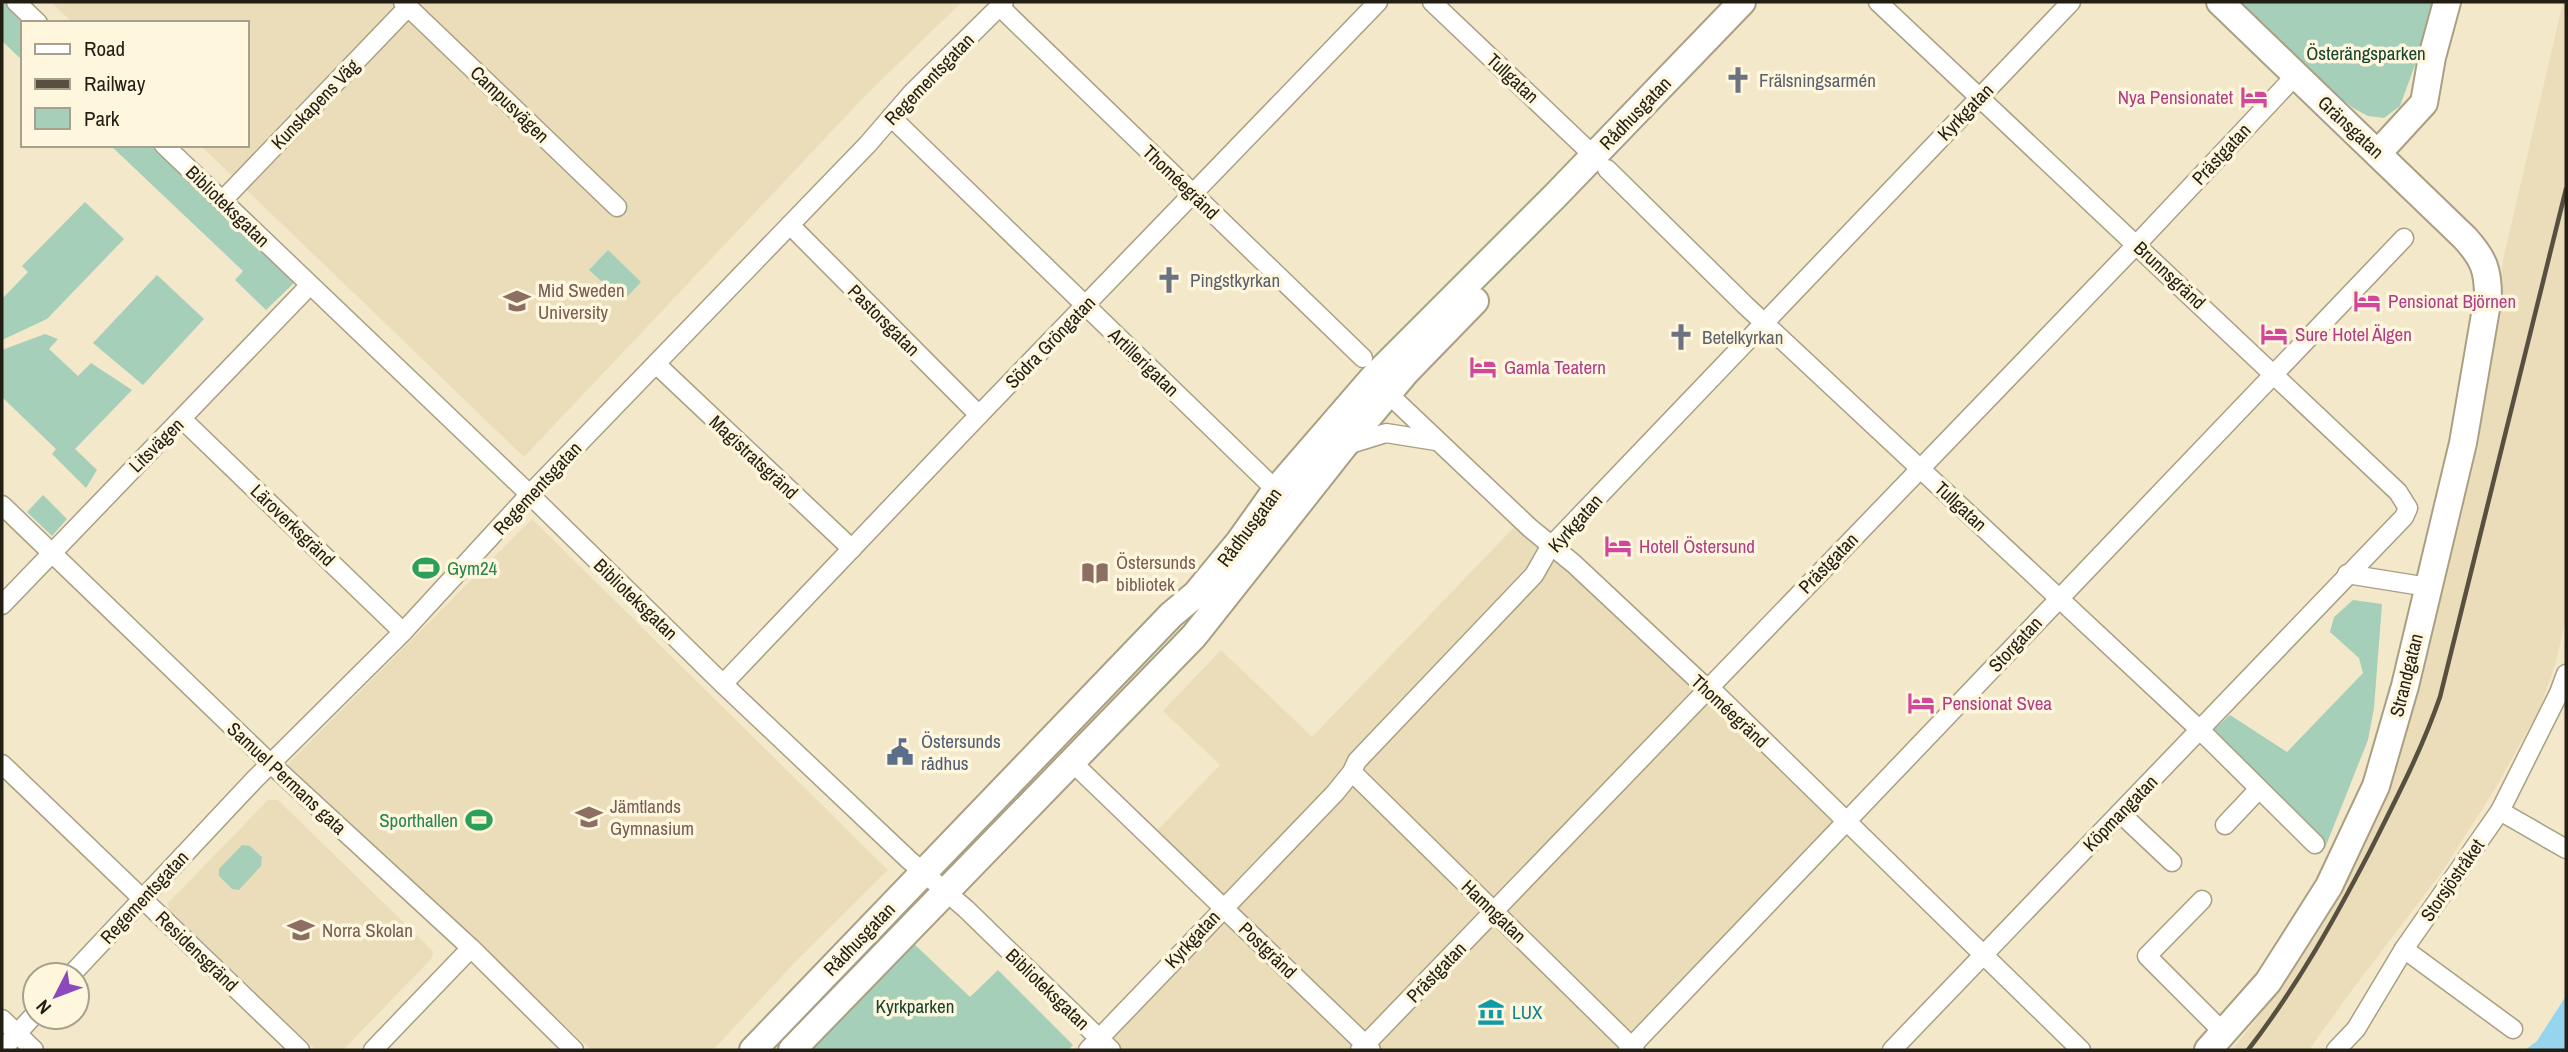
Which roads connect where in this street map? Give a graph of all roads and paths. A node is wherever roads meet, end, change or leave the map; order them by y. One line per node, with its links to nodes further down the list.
1 (16, 2): 12 (street)
2 (1378, 2): 19 (street, Södra Gröngatan)
3 (1432, 2): 18 (street, Tullgatan)
4 (1742, 2): 18 (main road, Rådhusgatan)
5 (1762, 2): 18 (main road, Rådhusgatan)
6 (1878, 2): 14 (street, Brunnsgränd)
7 (2071, 2): 14 (street, Kyrkgatan)
8 (2220, 2): 13 (main road, Gränsgatan)
9 (2448, 2): 17 (main road)
10 (405, 4): 20 (street, Kunskapens Väg); 21 (street, Campusvägen)
11 (1001, 4): 15 (street, Regementsgatan); 19 (street, Thoméegränd)
12 (36, 21)
13 (2295, 75): 17 (main road, Gränsgatan); 24 (street, Prästgatan)
14 (1979, 97): 24 (street, Brunnsgränd); 28 (street, Kyrkgatan)
15 (891, 117): 22 (street, Regementsgatan); 27 (street, Artillerigatan)
16 (166, 147): 20 (street, Biblioteksgatan)
17 (2378, 153): 25 (main road, Gränsgatan)
18 (1600, 163): 28 (street, Tullgatan); 31 (main road, Rådhusgatan)
19 (1193, 194): 27 (street, Södra Gröngatan); 31 (street, Thoméegränd)
20 (222, 201): 26 (street, Biblioteksgatan)
21 (617, 207)
22 (790, 225): 29 (street, Regementsgatan); 32 (street, Pastorsgatan)
23 (2404, 238): 30 (street, Storgatan)
24 (2137, 244): 30 (street, Brunnsgränd); 36 (street, Prästgatan)
25 (2480, 254): 45 (main road, Strandgatan)
26 (310, 285): 33 (street, Litsvägen); 38 (street, Biblioteksgatan)
27 (1084, 306): 32 (street, Södra Gröngatan); 37 (street, Artillerigatan)
28 (1765, 323): 36 (street, Tullgatan); 40 (street, Kyrkgatan)
29 (656, 364): 38 (street, Regementsgatan); 41 (street, Magistratsgränd)
30 (2274, 374): 43 (street, Brunnsgränd); 46 (street, Storgatan)
31 (1375, 377): 34 (street, Thoméegränd); 35 (main road, Rådhusgatan); 37 (main road, Rådhusgatan)
32 (979, 415): 41 (street, Södra Gröngatan)
33 (182, 419): 42 (street, Litsvägen); 48 (street, Läroverksgränd)
34 (1436, 441): 35 (street); 40 (street, Thoméegränd)
35 (1344, 446): 54 (main road, Rådhusgatan)
36 (1920, 468): 46 (street, Tullgatan); 51 (street, Prästgatan)
37 (1276, 490): 66 (main road, Rådhusgatan)
38 (529, 495): 48 (street, Regementsgatan); 50 (street, Biblioteksgatan)
39 (2, 505): 42 (street, Samuel Permans gata)
40 (1550, 547): 51 (street, Thoméegränd); 57 (street, Kyrkgatan)
41 (852, 550): 50 (street, Södra Gröngatan)
42 (51, 552): 47 (street, Litsvägen); 56 (street, Samuel Permans gata)
43 (2364, 557): 44 (street, Köpmangatan)
44 (2347, 574): 45 (street); 53 (street, Köpmangatan)
45 (2428, 587): 80 (main road, Strandgatan)
46 (2058, 598): 53 (street, Tullgatan); 61 (street, Storgatan)
47 (2, 605)
48 (403, 632): 56 (street, Regementsgatan)
49 (2566, 674): 52 (street, Storsjöstråket)
50 (723, 684): 66 (street, Biblioteksgatan)
51 (1709, 687): 61 (street, Thoméegränd); 71 (street, Prästgatan)
52 (2563, 694): 59 (street, Storsjöstråket)
53 (2200, 730): 58 (street, Tullgatan); 60 (street, Köpmangatan)
54 (1073, 763): 67 (main road, Rådhusgatan); 70 (street, Postgränd)
55 (2, 764): 68 (street, Residensgränd)
56 (271, 764): 68 (street, Regementsgatan); 72 (street, Samuel Permans gata)
57 (1352, 772): 70 (street, Kyrkgatan); 71 (street, Hamngatan)
58 (2259, 789): 62 (street); 63 (street, Tullgatan)
59 (2500, 811): 64 (street); 73 (street, Storsjöstråket)
60 (2120, 813): 65 (street); 74 (street, Köpmangatan)
61 (1846, 822): 74 (street, Thoméegränd); 83 (street, Storgatan)
62 (2225, 825)
63 (2315, 844)
64 (2566, 849)
65 (2172, 862)
66 (923, 870): 67 (street, Biblioteksgatan); 89 (main road, Rådhusgatan)
67 (945, 891): 81 (street, Biblioteksgatan); 90 (main road, Rådhusgatan)
68 (142, 898): 75 (street, Regementsgatan); 86 (street, Residensgränd)
69 (2202, 900): 80 (street)
70 (1223, 907): 81 (street, Kyrkgatan); 82 (street, Postgränd)
71 (1494, 912): 82 (street, Prästgatan); 83 (street, Hamngatan)
72 (471, 948): 87 (street); 88 (street, Samuel Permans gata)
73 (2404, 949): 77 (street); 93 (street, Storsjöstråket)
74 (1984, 955): 91 (street, Köpmangatan); 92 (street, Thoméegränd)
75 (84, 961)
76 (2, 1019): 79 (street)
77 (2513, 1029)
78 (21, 1030): 79 (street)
79 (17, 1034): 84 (street); 85 (street)
80 (2216, 1042)
81 (1099, 1046)
82 (1366, 1048)
83 (1631, 1049)
84 (2, 1050)
85 (34, 1050)
86 (300, 1050)
87 (373, 1050)
88 (574, 1050)
89 (753, 1050)
90 (792, 1050)
91 (1892, 1050)
92 (2081, 1050)
93 (2336, 1050)

